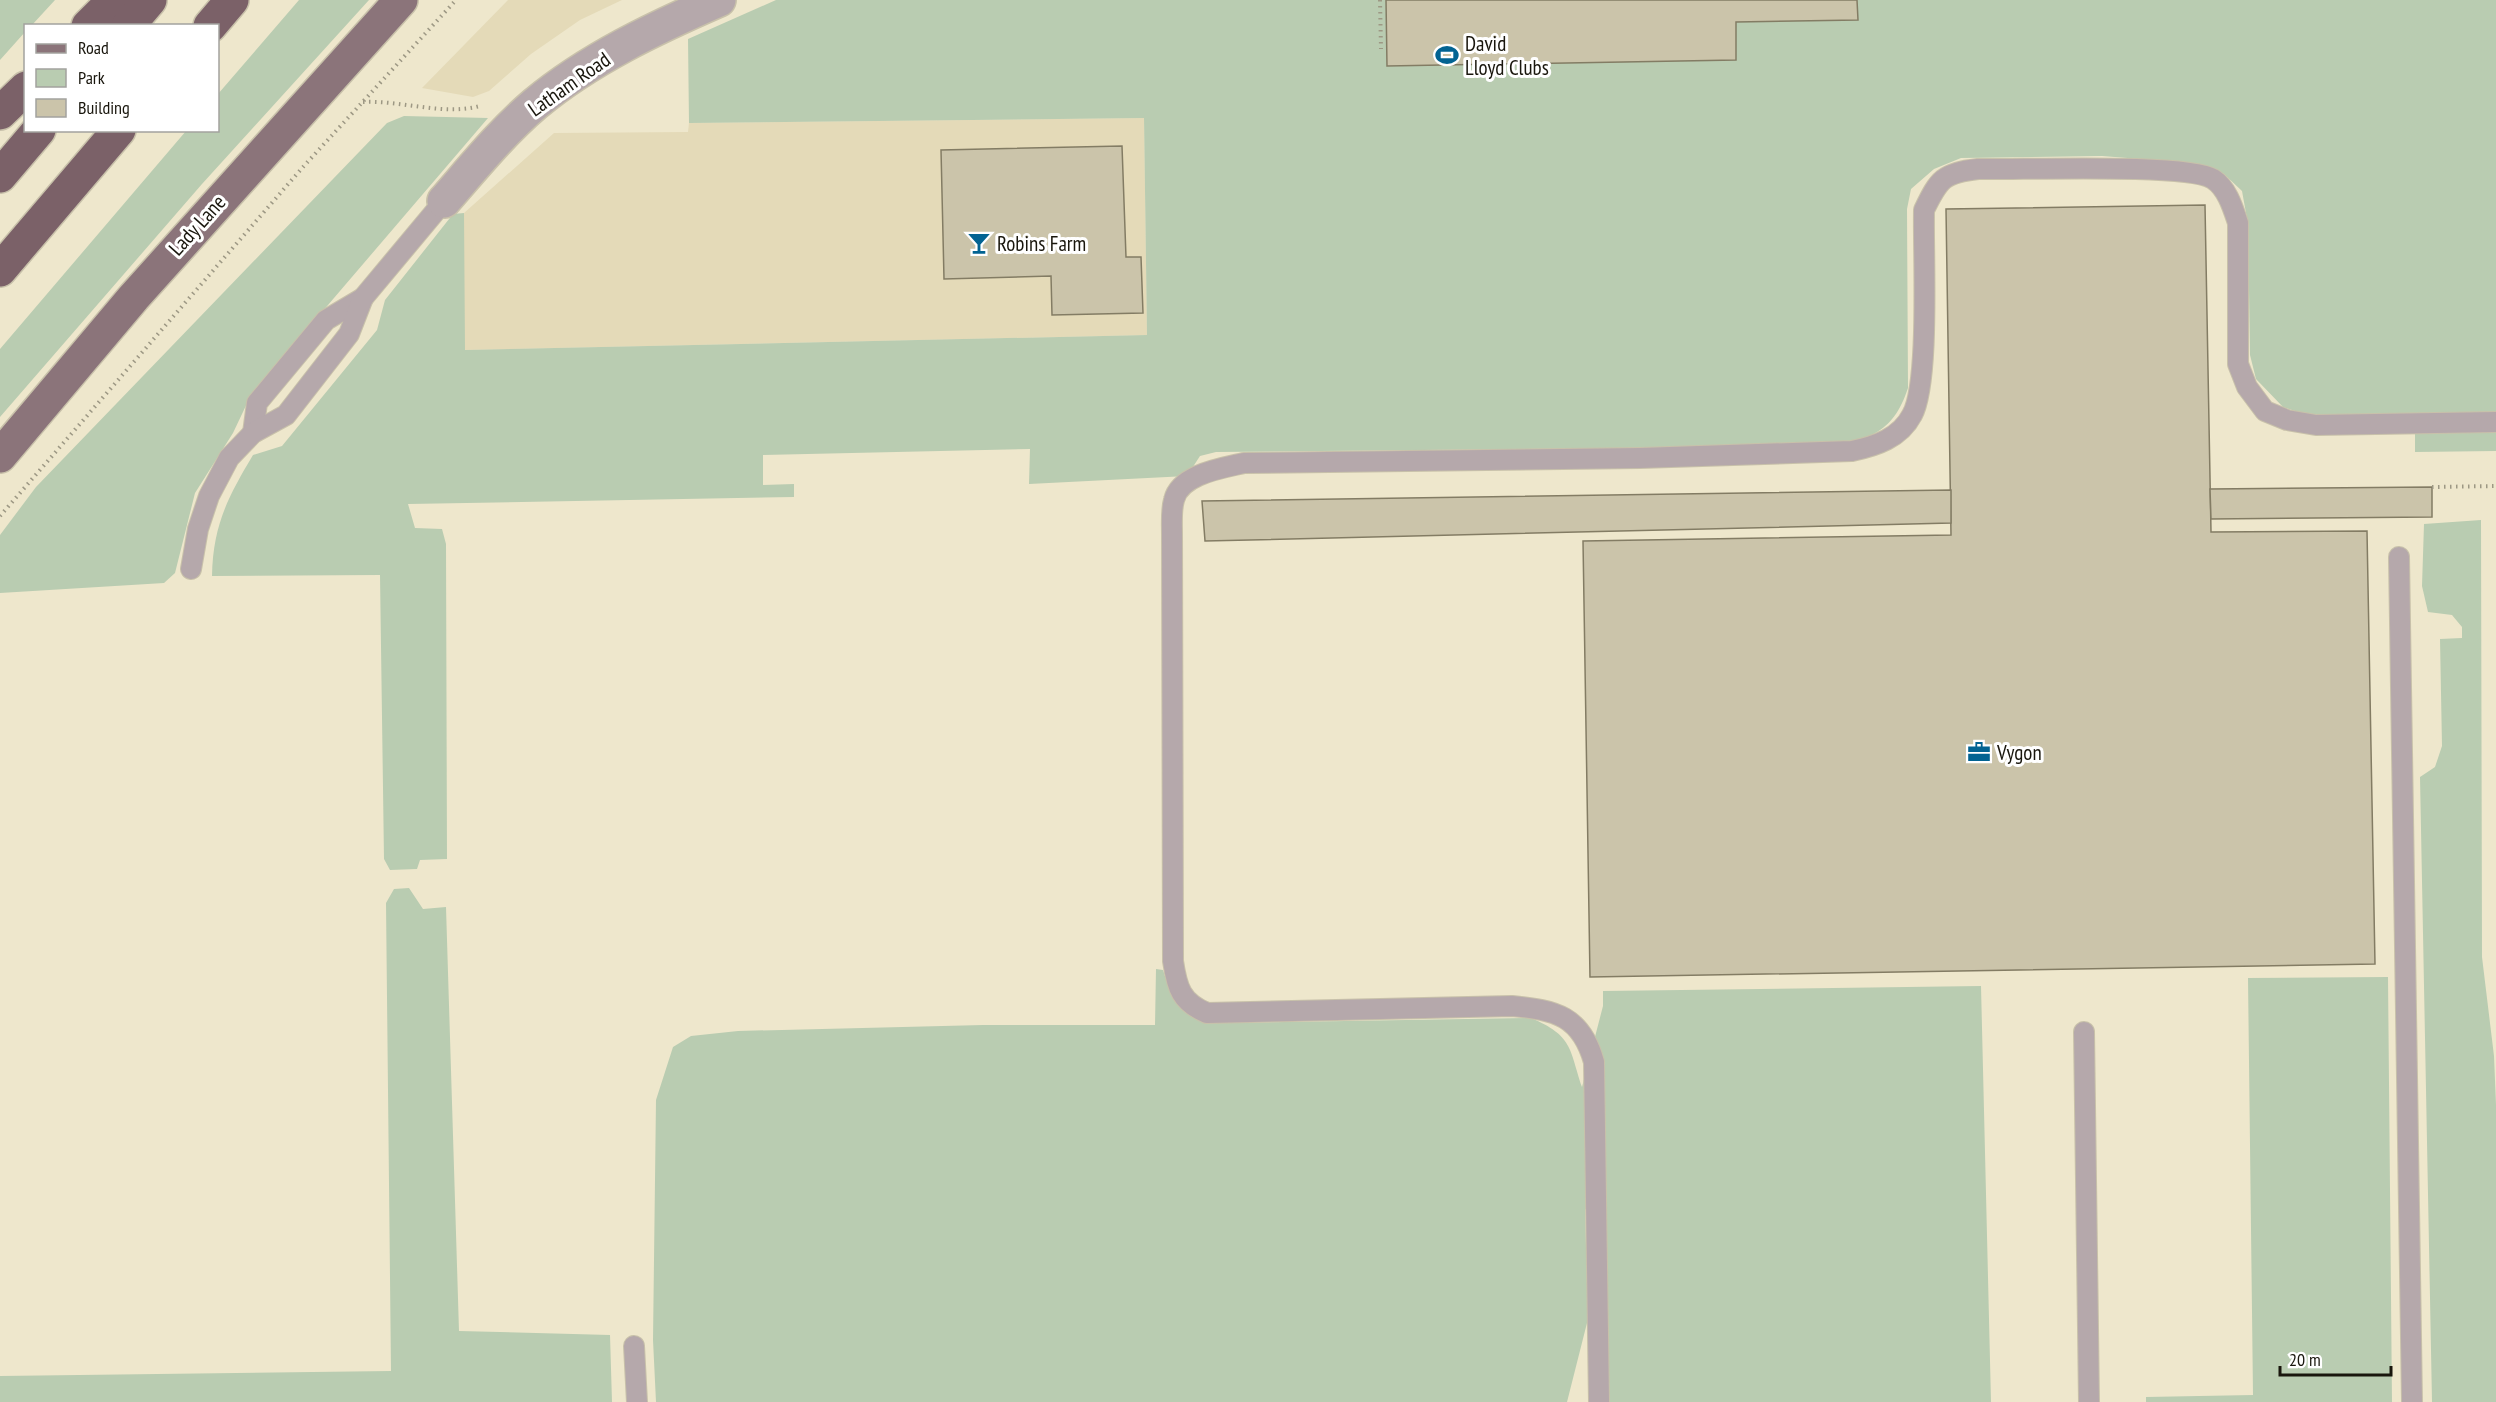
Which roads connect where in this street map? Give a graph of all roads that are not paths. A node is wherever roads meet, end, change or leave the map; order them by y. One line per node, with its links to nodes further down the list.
1 (114, 0): 6 (highway)
2 (150, 0): 7 (highway)
3 (232, 0): 8 (highway)
4 (401, 0): 19 (main road, Lady Lane)
5 (718, 0): 14 (street, Latham Road)
6 (90, 24)
7 (130, 24)
8 (212, 24)
9 (24, 90): 10 (highway)
10 (0, 113)
11 (37, 132): 13 (highway)
12 (117, 132): 15 (highway)
13 (0, 176)
14 (444, 201): 16 (lane)
15 (0, 270)
16 (363, 298): 18 (lane); 18 (lane)
17 (2496, 422): 25 (lane)
18 (253, 433): 21 (lane)
19 (0, 456)
20 (2399, 556): 27 (lane)
21 (191, 569)
22 (2084, 1032): 26 (lane)
23 (634, 1346): 24 (lane)
24 (637, 1402)
25 (1599, 1402)
26 (2089, 1402)
27 (2412, 1402)

